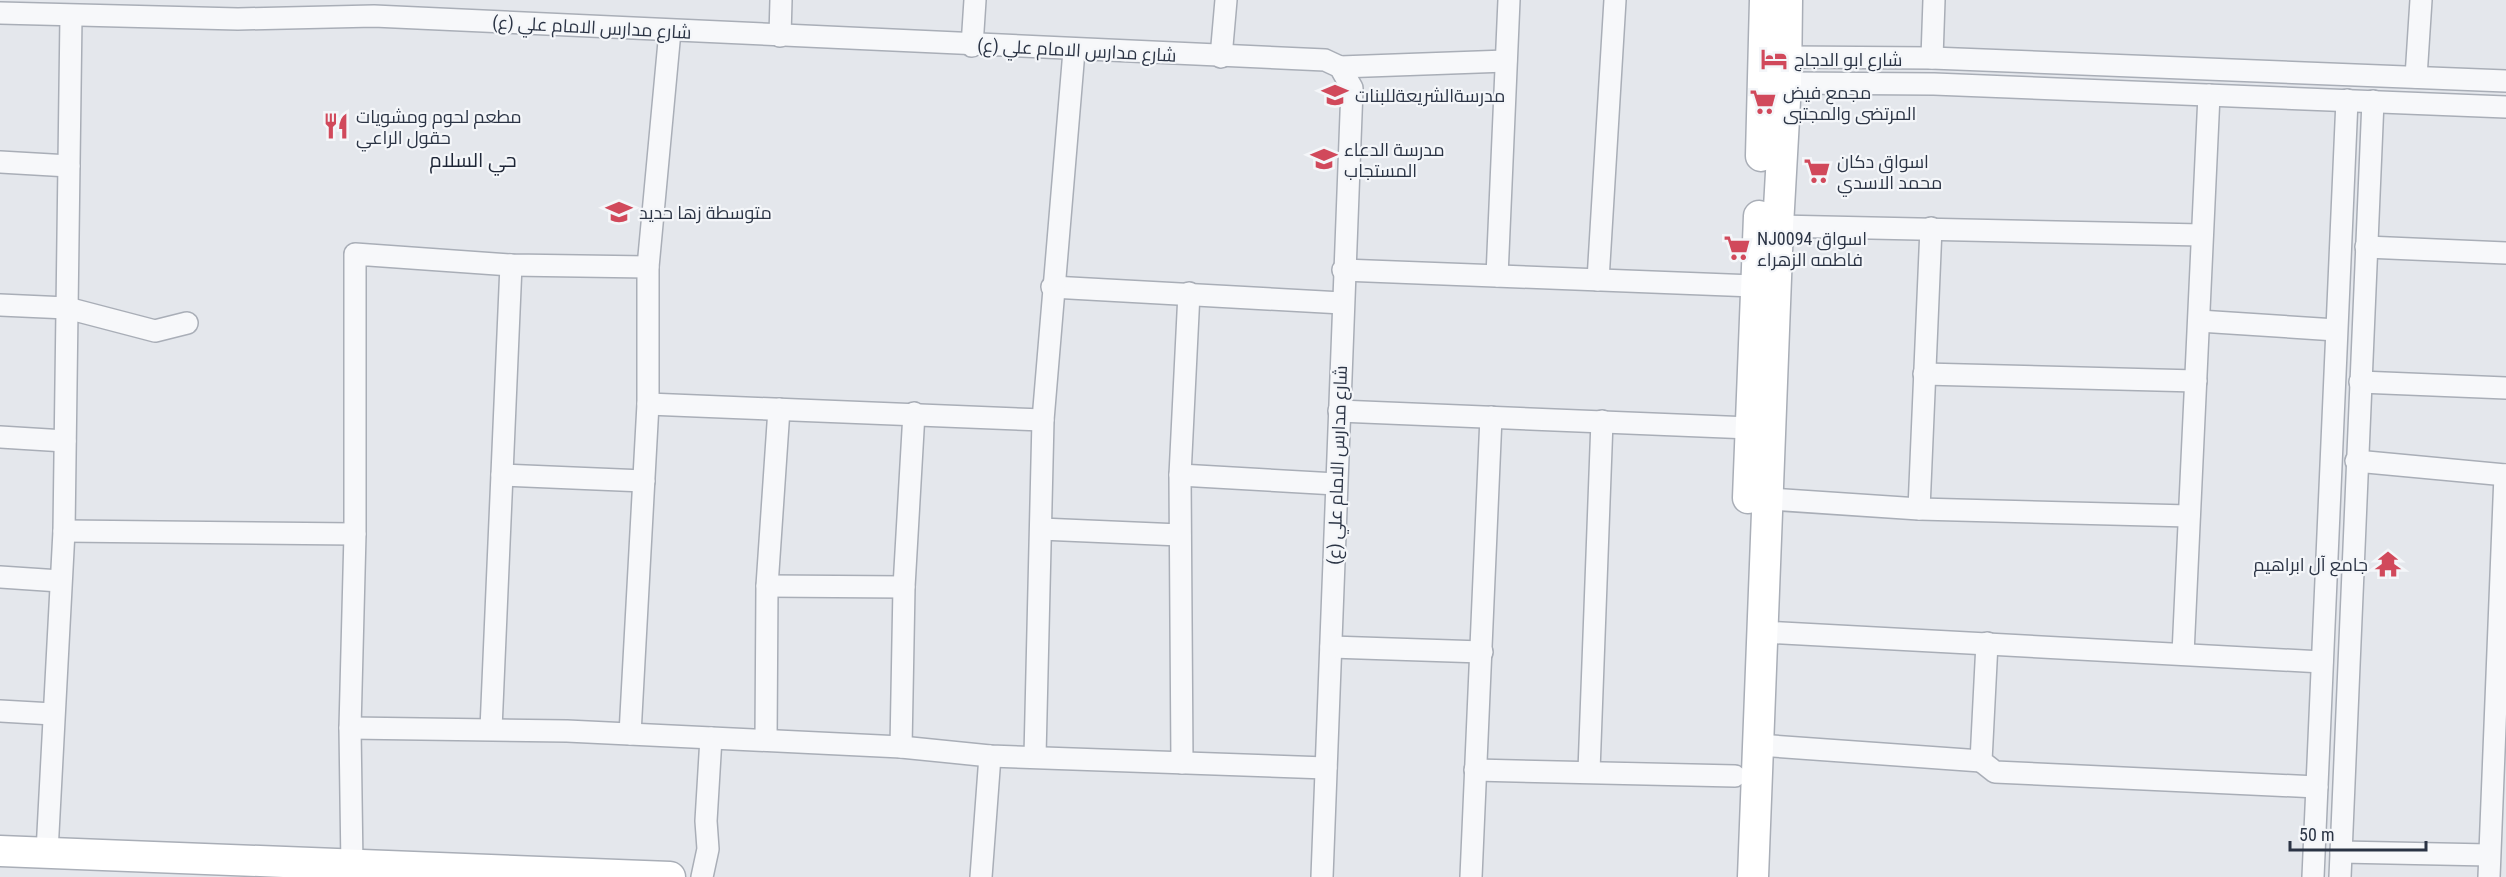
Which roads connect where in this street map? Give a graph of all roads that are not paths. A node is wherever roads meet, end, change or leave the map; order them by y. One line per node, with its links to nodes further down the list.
1 (781, 0): 15 (street)
2 (975, 0): 16 (street)
3 (1226, 0): 18 (street)
4 (1509, 0): 20 (street)
5 (1615, 0): 40 (street)
6 (1765, 0): 41 (street)
7 (1787, 0): 22 (street)
8 (1934, 0): 19 (street)
9 (2421, 0): 23 (street)
10 (375, 8): 11 (street, شارع مدارس الامام علي (ع)); 14 (street, شارع مدارس الامام علي (ع))
11 (238, 9): 13 (street, شارع مدارس الامام علي (ع))
12 (0, 13): 13 (street, شارع مدارس الامام علي (ع))
13 (72, 16): 30 (street)
14 (670, 31): 15 (street, شارع مدارس الامام علي (ع)); 37 (street)
15 (780, 36): 16 (street, شارع مدارس الامام علي (ع))
16 (972, 46): 17 (street, شارع مدارس الامام علي (ع))
17 (1074, 51): 18 (street, شارع مدارس الامام علي (ع)); 42 (street)
18 (1221, 57): 21 (street, شارع مدارس الامام علي (ع))
19 (1932, 58): 22 (street); 23 (street)
20 (1506, 61): 21 (street); 39 (street)
21 (1340, 67): 38 (street, شارع مدارس الامام علي (ع))
22 (1786, 70): 25 (street); 31 (street)
23 (2416, 77): 24 (street)
24 (2506, 81)
25 (2209, 95): 26 (street); 33 (street)
26 (2347, 100): 27 (street); 49 (street)
27 (2373, 101): 28 (street); 34 (street)
28 (2506, 107)
29 (0, 162): 30 (street)
30 (69, 166): 46 (street)
31 (1778, 226): 32 (street); 70 (street)
32 (1931, 228): 33 (street); 50 (street)
33 (2202, 235): 47 (street)
34 (2366, 247): 35 (street); 52 (street)
35 (2506, 253)
36 (511, 265): 37 (street); 65 (street); 75 (street)
37 (648, 267): 54 (street)
38 (1343, 270): 39 (street); 44 (street, شارع مدارس الامام علي (ع))
39 (1497, 276): 40 (street)
40 (1598, 280): 41 (street)
41 (1754, 286): 61 (street)
42 (1052, 287): 43 (street); 59 (street)
43 (1189, 293): 44 (street); 66 (street)
44 (1342, 303): 56 (street, شارع مدارس الامام علي (ع))
45 (0, 305): 46 (street)
46 (67, 308): 48 (street); 63 (street)
47 (2199, 321): 49 (street); 51 (street)
48 (187, 323)
49 (2336, 330): 86 (street)
50 (1924, 374): 51 (street); 71 (street)
51 (2196, 381): 72 (street)
52 (2360, 382): 53 (street); 64 (street)
53 (2506, 388)
54 (648, 404): 55 (street); 68 (street)
55 (779, 409): 57 (street); 79 (street)
56 (1339, 411): 58 (street); 69 (street, شارع مدارس الامام علي (ع))
57 (914, 413): 59 (street); 80 (street)
58 (1491, 417): 60 (street); 84 (street)
59 (1043, 420): 73 (street)
60 (1602, 422): 61 (street); 103 (street)
61 (1750, 428): 104 (street)
62 (0, 437): 63 (street)
63 (65, 441): 74 (street)
64 (2356, 461): 67 (street); 109 (street)
65 (502, 475): 68 (street); 90 (street)
66 (1180, 475): 69 (street); 76 (street)
67 (2505, 475): 102 (street)
68 (644, 481): 91 (street)
69 (1336, 484): 83 (street, شارع مدارس الامام علي (ع))
70 (1769, 499): 71 (street); 81 (street)
71 (1918, 509): 72 (street)
72 (2189, 516): 85 (street)
73 (1041, 529): 76 (street); 97 (street)
74 (64, 531): 75 (street); 78 (street)
75 (355, 534): 89 (street)
76 (1180, 535): 99 (street)
77 (0, 577): 78 (street)
78 (60, 581): 88 (street)
79 (767, 586): 80 (street); 93 (street)
80 (904, 587): 95 (street)
81 (1763, 632): 82 (street); 94 (street)
82 (1988, 643): 85 (street); 98 (street)
83 (1331, 647): 84 (street); 100 (street, شارع مدارس الامام علي (ع))
84 (1482, 652): 101 (street)
85 (2183, 654): 86 (street)
86 (2322, 662): 105 (street)
87 (0, 711): 88 (street)
88 (53, 714): 108 (street)
89 (350, 728): 90 (street); 111 (street)
90 (491, 729): 91 (street)
91 (630, 734): 92 (street)
92 (711, 738): 93 (street); 113 (street)
93 (766, 740): 95 (street)
94 (1758, 745): 98 (street); 106 (street)
95 (901, 747): 96 (street)
96 (990, 756): 97 (street); 114 (street)
97 (1035, 756): 99 (street)
98 (1981, 761): 105 (street)
99 (1182, 763): 100 (street)
100 (1326, 768): 115 (street, شارع مدارس الامام علي (ع))
101 (1475, 770): 103 (street); 116 (street)
102 (2499, 770): 110 (street)
103 (1589, 771): 104 (street)
104 (1736, 776): 106 (street)
105 (2317, 787): 119 (street)
106 (1744, 815): 117 (street); 118 (street)
107 (0, 851): 108 (street)
108 (46, 852): 111 (street)
109 (2341, 852): 110 (street); 120 (street)
110 (2489, 855): 121 (street)
111 (352, 866): 112 (street)
112 (670, 877)
113 (702, 877)
114 (981, 877)
115 (1322, 877)
116 (1471, 877)
117 (1732, 877)
118 (1753, 877)
119 (2313, 877)
120 (2340, 877)
121 (2488, 877)

